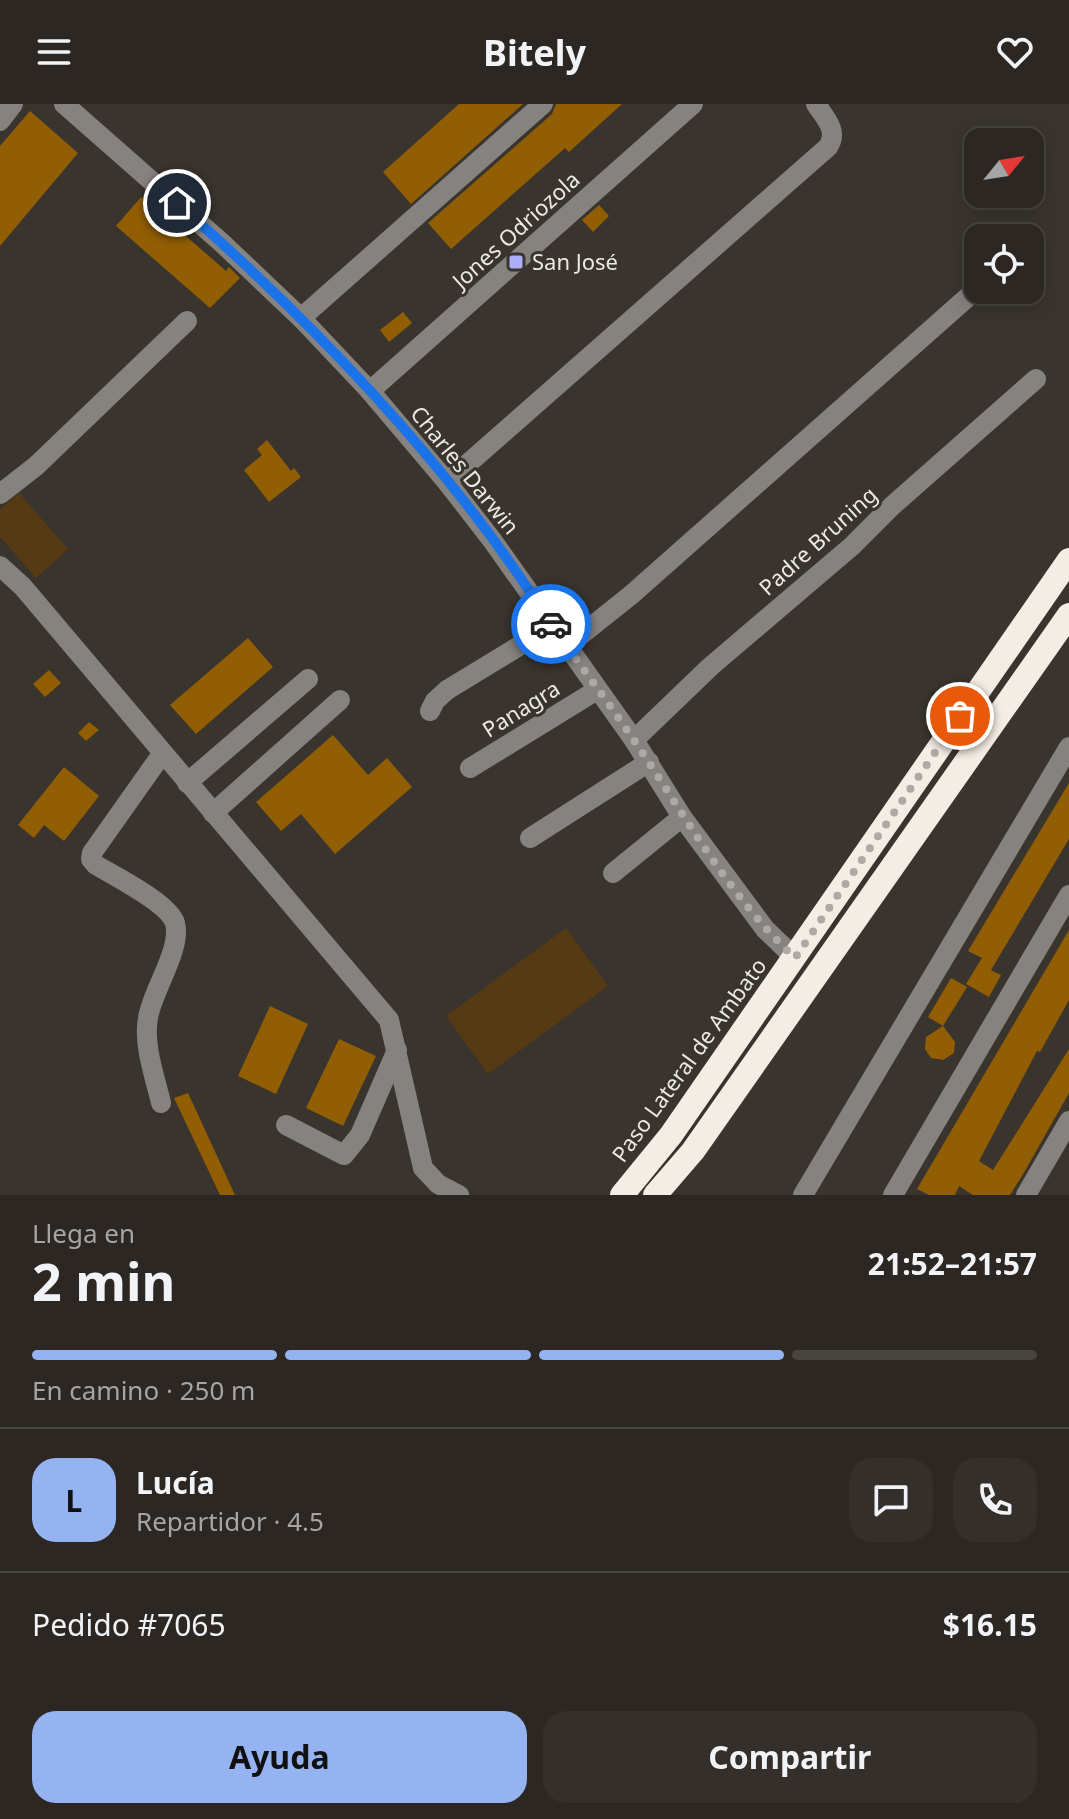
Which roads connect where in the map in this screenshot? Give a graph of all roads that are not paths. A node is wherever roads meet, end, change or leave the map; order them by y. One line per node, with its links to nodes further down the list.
1 (13, 104): 6 (street)
2 (64, 104): 8 (street, Charles Darwin)
3 (543, 104): 8 (street)
4 (693, 104): 11 (street, Jones Odriozola)
5 (816, 104): 12 (street)
6 (0, 121)
7 (964, 300): 18 (street)
8 (301, 318): 11 (street, Charles Darwin)
9 (187, 321): 13 (street)
10 (1036, 379): 23 (street, Padre Bruning)
11 (370, 391): 12 (street, Charles Darwin)
12 (447, 482): 17 (street, Charles Darwin)
13 (0, 494)
14 (1069, 560): 29 (highway, Paso Lateral de Ambato)
15 (0, 566): 25 (street)
16 (1069, 615): 30 (highway)
17 (552, 626): 18 (street, Charles Darwin); 22 (street)
18 (567, 646): 20 (street, Charles Darwin)
19 (308, 679): 28 (street)
20 (597, 690): 23 (street, Charles Darwin); 27 (street, Panagra)
21 (340, 700): 31 (street)
22 (430, 711)
23 (634, 740): 26 (street, Charles Darwin)
24 (1069, 747): 44 (street)
25 (162, 754): 28 (street); 38 (street)
26 (649, 762): 32 (street, Charles Darwin); 33 (street)
27 (470, 768)
28 (187, 783): 31 (street)
29 (905, 795): 30 (highway); 36 (highway, Paso Lateral de Ambato)
30 (929, 812): 43 (highway)
31 (213, 813): 37 (street)
32 (682, 817): 34 (street); 36 (street, Charles Darwin)
33 (530, 838)
34 (613, 873)
35 (1069, 895): 45 (street)
36 (795, 958): 42 (highway, Paso Lateral de Ambato)
37 (397, 1050): 40 (street); 41 (street)
38 (161, 1103)
39 (1069, 1121): 46 (street)
40 (286, 1125)
41 (459, 1195)
42 (622, 1195)
43 (655, 1195)
44 (803, 1195)
45 (893, 1195)
46 (1026, 1195)

